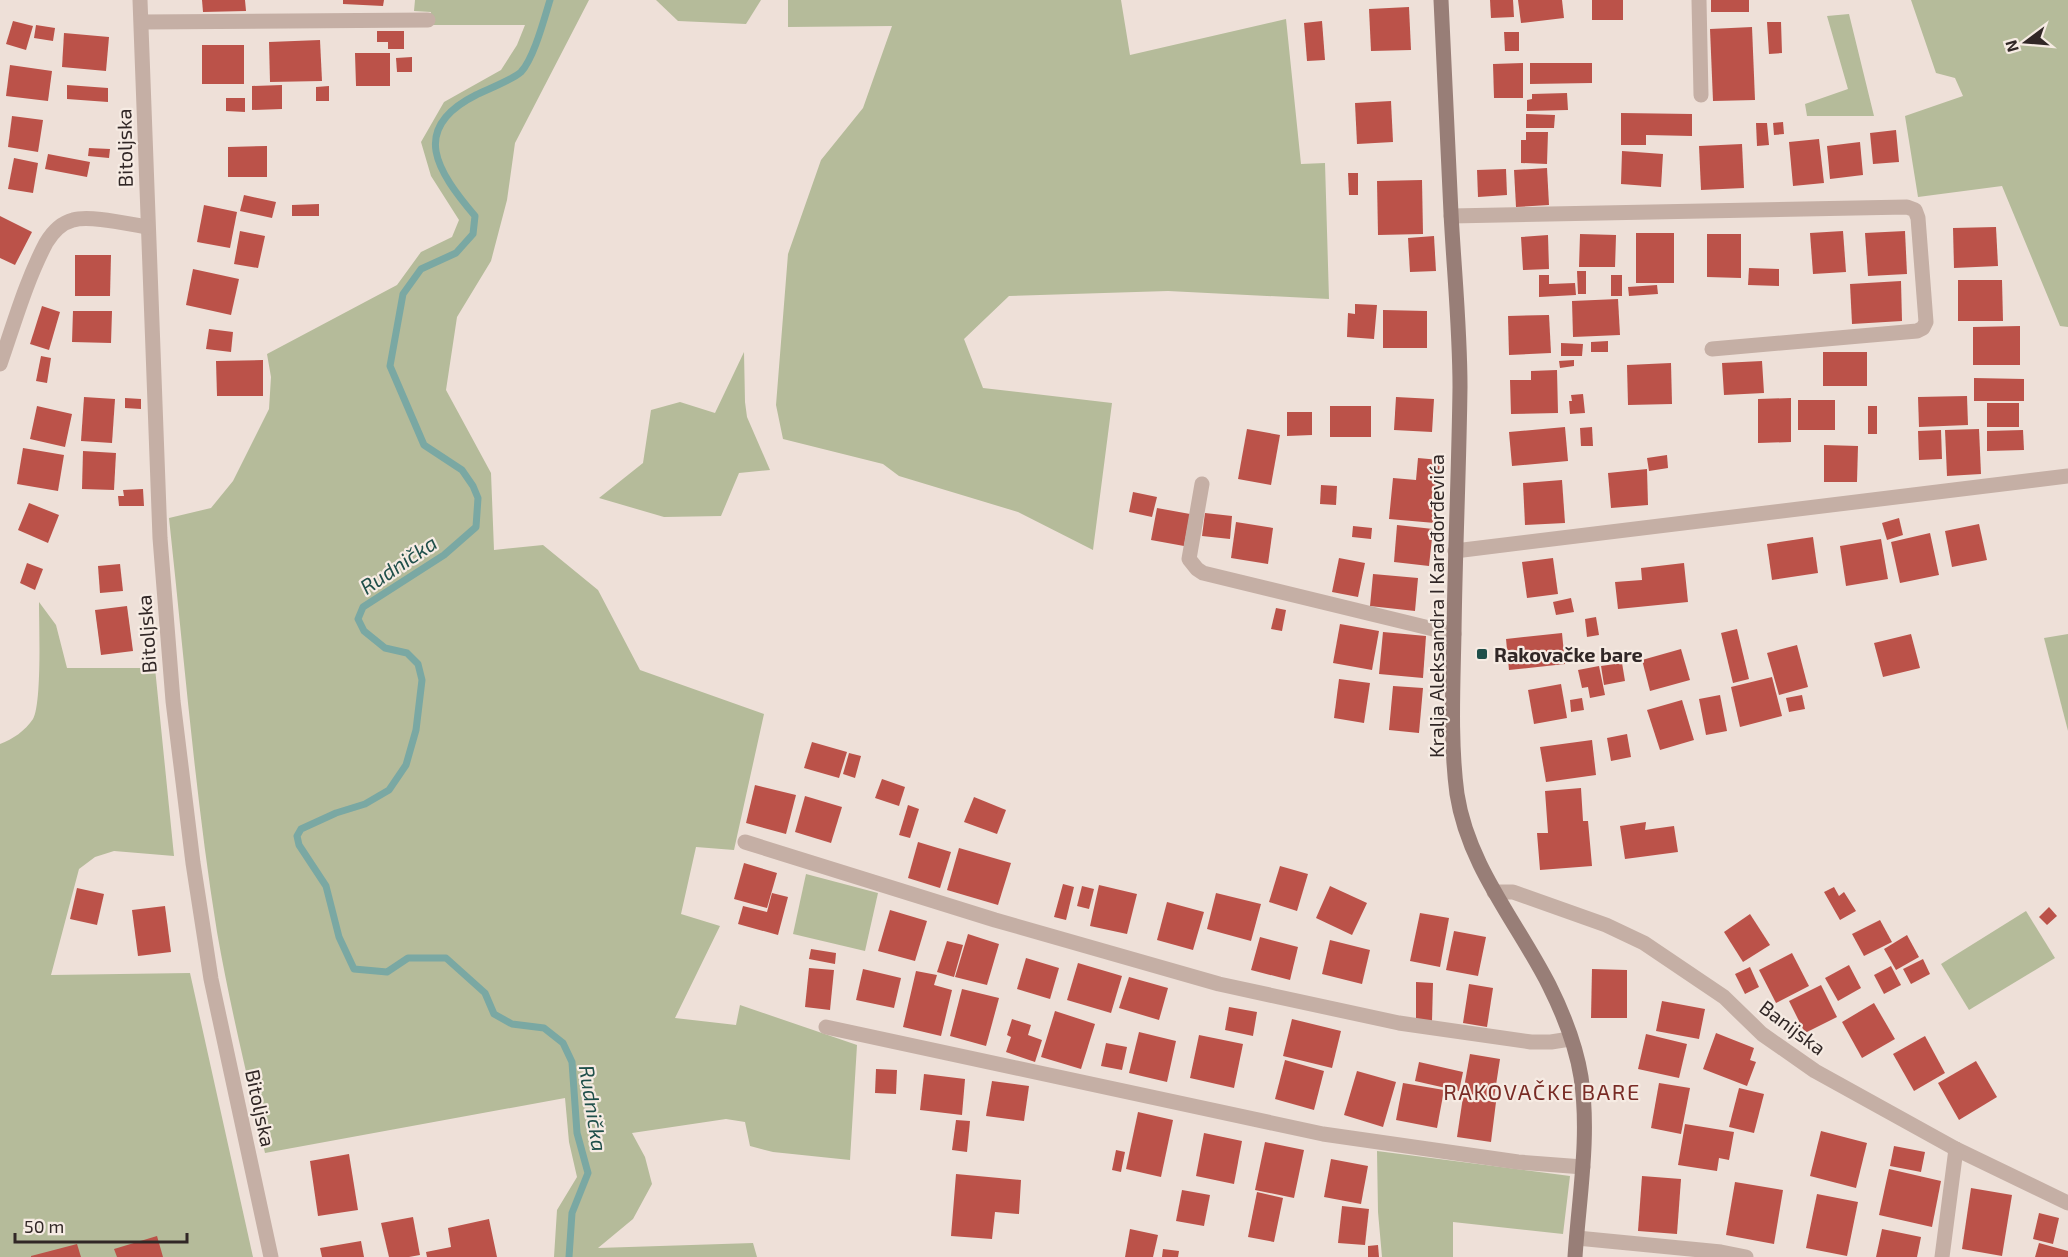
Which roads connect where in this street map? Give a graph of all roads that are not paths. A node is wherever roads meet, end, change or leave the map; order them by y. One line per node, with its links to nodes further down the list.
1 (140, 0): 5 (street, Bitoljska)
2 (1441, 0): 7 (street, Kralja Aleksandra I Karađorđevića)
3 (1699, 0): 6 (street)
4 (428, 20): 5 (street)
5 (142, 22): 8 (street, Bitoljska)
6 (1701, 95)
7 (1451, 216): 9 (street); 13 (street, Kralja Aleksandra I Karađorđevića)
8 (147, 226): 10 (street); 23 (street, Bitoljska)
9 (1712, 349)
10 (0, 364)
11 (2068, 476): 13 (street)
12 (1202, 484): 14 (street)
13 (1455, 551): 14 (street, Kralja Aleksandra I Karađorđevića)
14 (1454, 634): 16 (street, Kralja Aleksandra I Karađorđevića)
15 (745, 842): 18 (street)
16 (1494, 892): 18 (street, Kralja Aleksandra I Karađorđevića); 19 (street, Banijska)
17 (826, 1027): 20 (street)
18 (1570, 1039): 20 (street, Kralja Aleksandra I Karađorđevića)
19 (1956, 1149): 21 (street, Banijska); 26 (street)
20 (1583, 1167): 22 (street, Kralja Aleksandra I Karađorđevića)
21 (2068, 1203)
22 (1577, 1238): 24 (street, Kralja Aleksandra I Karađorđevića); 25 (street)
23 (271, 1257)
24 (1575, 1257)
25 (1746, 1257)
26 (1942, 1257)

